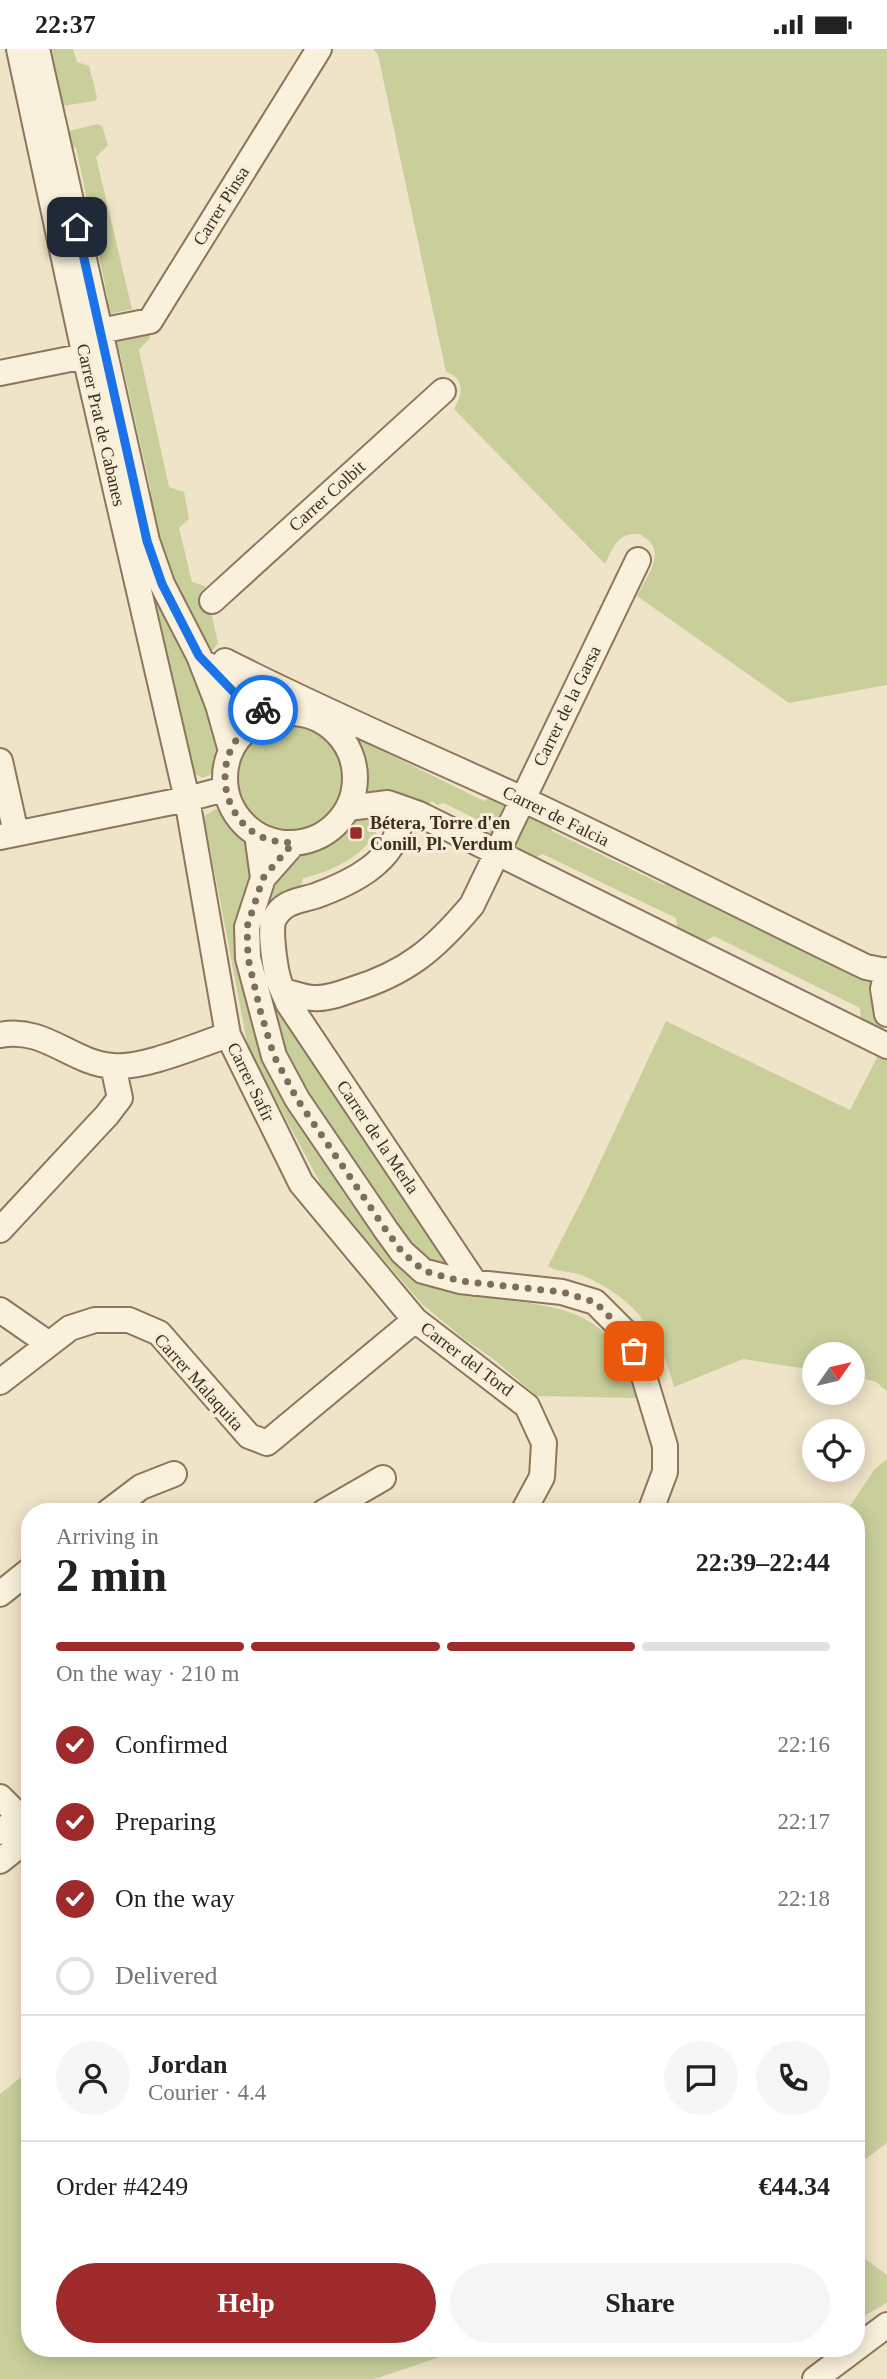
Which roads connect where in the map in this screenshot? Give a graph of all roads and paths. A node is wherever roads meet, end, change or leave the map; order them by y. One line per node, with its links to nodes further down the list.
1 (19, 49): 5 (street, Carrer Prat de Cabanes)
2 (37, 49): 4 (street)
3 (319, 49): 4 (street, Carrer Pinsa)
4 (100, 331): 10 (street)
5 (85, 356): 6 (street); 16 (street, Carrer Prat de Cabanes)
6 (0, 373)
7 (443, 391): 9 (street, Carrer Colbit)
8 (638, 560): 17 (street, Carrer de la Garsa)
9 (212, 601)
10 (199, 656): 12 (street); 13 (street)
11 (225, 661): 17 (street, Carrer de Falcia)
12 (276, 715): 13 (street); 19 (street)
13 (231, 751): 15 (street)
14 (0, 761): 20 (street)
15 (225, 789): 16 (street); 21 (street)
16 (187, 799): 20 (street); 29 (street, Carrer Safir)
17 (522, 799): 23 (street, Carrer de la Garsa); 25 (street, Carrer de Falcia)
18 (388, 803): 19 (street); 23 (street); 26 (street, Carrer de la Merla)
19 (348, 808): 22 (street)
20 (8, 835)
21 (257, 835): 22 (street); 24 (street)
22 (293, 843): 24 (street)
23 (497, 853): 26 (street, Carrer de la Garsa); 30 (street)
24 (263, 878): 33 (street)
25 (887, 970): 27 (street)
26 (283, 991): 33 (street, Carrer de la Merla)
27 (887, 1014)
28 (0, 1034): 31 (street)
29 (228, 1035): 31 (street); 35 (street, Carrer Safir)
30 (887, 1045)
31 (113, 1066): 32 (street)
32 (0, 1230)
33 (475, 1283): 43 (street)
34 (0, 1310): 36 (street)
35 (415, 1320): 36 (street, Carrer Malaquita); 42 (street, Carrer del Tord)
36 (48, 1344): 37 (street, Carrer Malaquita)
37 (0, 1382)
38 (174, 1474): 40 (street)
39 (383, 1478): 41 (street)
40 (120, 1503)
41 (340, 1503)
42 (528, 1503)
43 (653, 1503)
44 (21, 1577): 45 (street)
45 (0, 1594)
46 (0, 1797): 47 (street)
47 (21, 1816)
48 (21, 1823): 50 (street)
49 (21, 1829): 51 (street)
50 (0, 1832)
51 (0, 1861)
52 (887, 2325): 53 (street)
53 (865, 2342)
54 (844, 2357): 55 (street)
55 (815, 2379)

